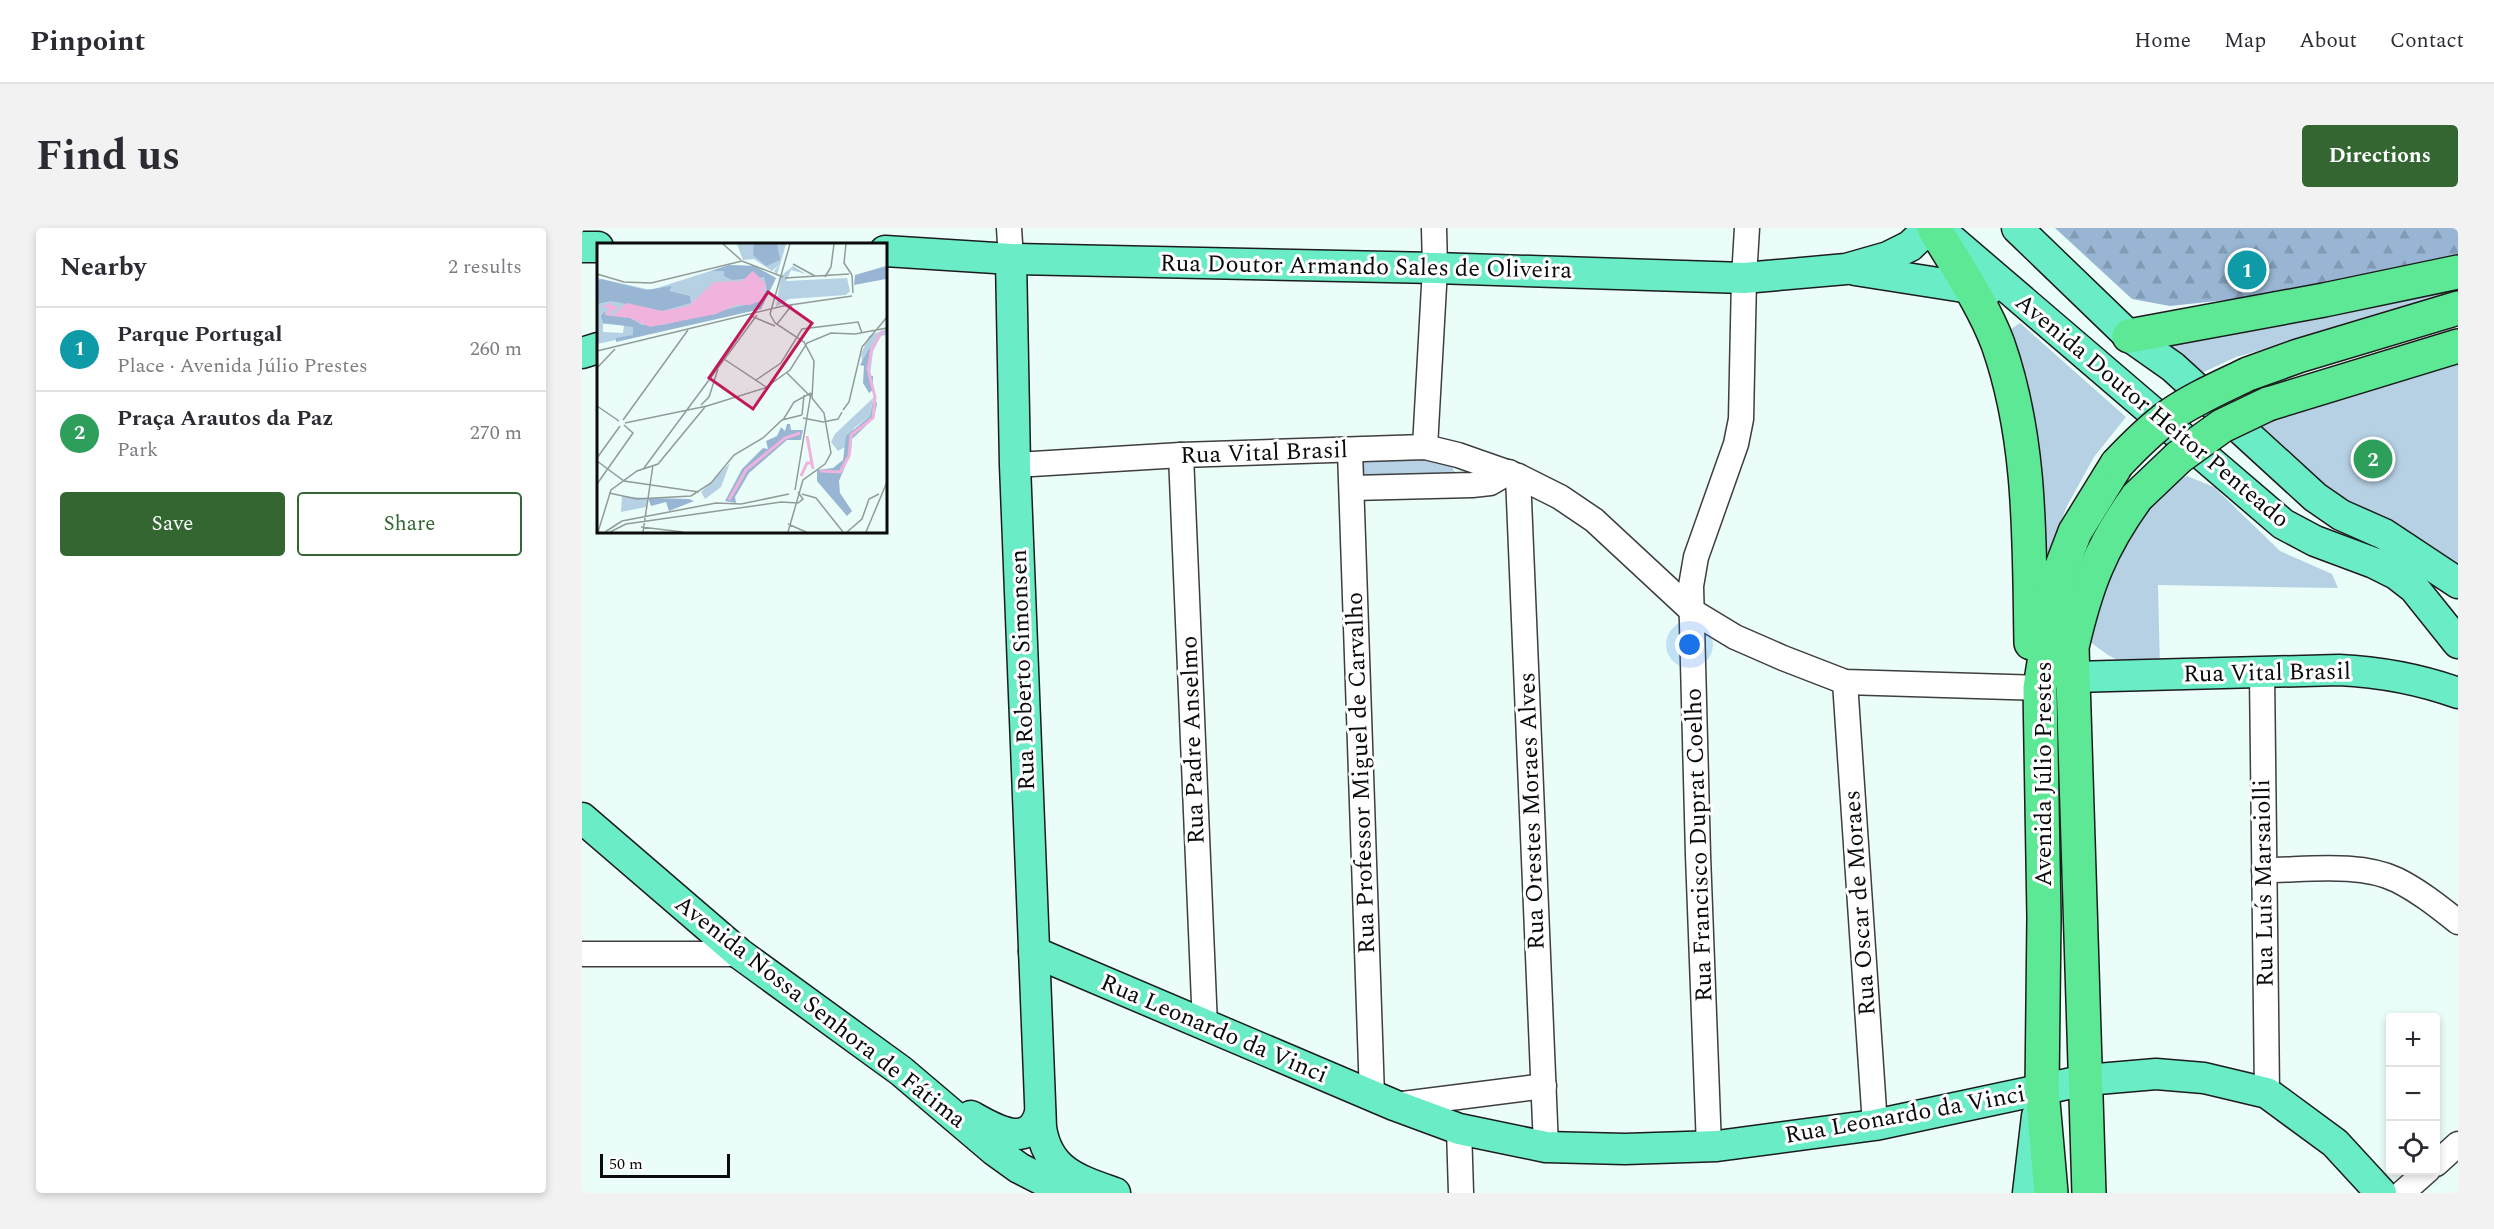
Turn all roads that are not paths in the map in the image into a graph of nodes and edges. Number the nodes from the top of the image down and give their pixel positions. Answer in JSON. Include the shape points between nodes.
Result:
{"nodes":[{"id":1,"x":1009,"y":228,"type":"edge"},
{"id":2,"x":1434,"y":228,"type":"edge"},
{"id":3,"x":1747,"y":228,"type":"edge"},
{"id":4,"x":1929,"y":228,"type":"edge"},
{"id":5,"x":1936,"y":228,"type":"edge"},
{"id":6,"x":2018,"y":232,"type":"edge"},
{"id":7,"x":886,"y":251,"type":"edge"},
{"id":8,"x":918,"y":252,"type":"junction"},
{"id":9,"x":1011,"y":259,"type":"junction"},
{"id":10,"x":886,"y":262,"type":"edge"},
{"id":11,"x":1435,"y":268,"type":"junction"},
{"id":12,"x":1846,"y":269,"type":"junction"},
{"id":13,"x":2458,"y":272,"type":"edge"},
{"id":14,"x":1744,"y":278,"type":"junction"},
{"id":15,"x":1970,"y":288,"type":"junction"},
{"id":16,"x":2022,"y":303,"type":"junction"},
{"id":17,"x":2458,"y":308,"type":"edge"},
{"id":18,"x":2129,"y":336,"type":"junction"},
{"id":19,"x":2458,"y":346,"type":"edge"},
{"id":20,"x":597,"y":348,"type":"edge"},
{"id":21,"x":582,"y":353,"type":"edge"},
{"id":22,"x":1425,"y":447,"type":"junction"},
{"id":23,"x":1350,"y":451,"type":"junction"},
{"id":24,"x":1181,"y":455,"type":"junction"},
{"id":25,"x":1015,"y":465,"type":"junction"},
{"id":26,"x":1513,"y":474,"type":"junction"},
{"id":27,"x":1352,"y":488,"type":"junction"},
{"id":28,"x":2458,"y":583,"type":"edge"},
{"id":29,"x":1692,"y":611,"type":"junction"},
{"id":30,"x":2458,"y":643,"type":"edge"},
{"id":31,"x":2262,"y":673,"type":"junction"},
{"id":32,"x":2073,"y":677,"type":"junction"},
{"id":33,"x":1845,"y":682,"type":"junction"},
{"id":34,"x":2040,"y":688,"type":"junction"},
{"id":35,"x":2458,"y":693,"type":"edge"},
{"id":36,"x":582,"y":818,"type":"edge"},
{"id":37,"x":2264,"y":870,"type":"junction"},
{"id":38,"x":2458,"y":922,"type":"edge"},
{"id":39,"x":1034,"y":952,"type":"junction"},
{"id":40,"x":582,"y":954,"type":"edge"},
{"id":41,"x":740,"y":954,"type":"junction"},
{"id":42,"x":1205,"y":1026,"type":"junction"},
{"id":43,"x":2086,"y":1080,"type":"junction"},
{"id":44,"x":1544,"y":1086,"type":"junction"},
{"id":45,"x":925,"y":1090,"type":"junction"},
{"id":46,"x":2042,"y":1090,"type":"junction"},
{"id":47,"x":2267,"y":1093,"type":"junction"},
{"id":48,"x":1383,"y":1100,"type":"junction"},
{"id":49,"x":1040,"y":1113,"type":"junction"},
{"id":50,"x":1875,"y":1125,"type":"junction"},
{"id":51,"x":1459,"y":1129,"type":"junction"},
{"id":52,"x":2458,"y":1144,"type":"edge"},
{"id":53,"x":1546,"y":1147,"type":"junction"},
{"id":54,"x":1709,"y":1147,"type":"junction"},
{"id":55,"x":2440,"y":1160,"type":"edge"},
{"id":56,"x":2422,"y":1175,"type":"edge"},
{"id":57,"x":1037,"y":1185,"type":"edge"},
{"id":58,"x":1068,"y":1193,"type":"edge"},
{"id":59,"x":1115,"y":1193,"type":"edge"},
{"id":60,"x":1461,"y":1193,"type":"edge"},
{"id":61,"x":2028,"y":1193,"type":"edge"},
{"id":62,"x":2051,"y":1193,"type":"edge"},
{"id":63,"x":2089,"y":1193,"type":"edge"},
{"id":64,"x":2381,"y":1193,"type":"edge"},
{"id":65,"x":2402,"y":1193,"type":"edge"}],
"edges":[{"from":1,"to":9,"type":"street","name":"Rua Roberto Simonsen"},
{"from":2,"to":11,"type":"street"},
{"from":3,"to":14,"type":"street","name":"Rua Francisco Duprat Coelho"},
{"from":4,"to":12,"type":"main road","via":[[1888,257]]},
{"from":5,"to":15,"type":"highway"},
{"from":5,"to":16,"type":"main road","name":"Avenida Doutor Heitor Penteado"},
{"from":6,"to":18,"type":"main road","name":"Avenida Doutor Heitor Penteado"},
{"from":7,"to":8,"type":"main road","name":"Rua Doutor Armando Sales de Oliveira"},
{"from":8,"to":9,"type":"main road","name":"Rua Doutor Armando Sales de Oliveira"},
{"from":8,"to":10,"type":"main road"},
{"from":9,"to":11,"type":"main road","name":"Rua Doutor Armando Sales de Oliveira"},
{"from":9,"to":25,"type":"main road","name":"Rua Roberto Simonsen"},
{"from":11,"to":14,"type":"main road","name":"Rua Doutor Armando Sales de Oliveira"},
{"from":11,"to":22,"type":"street"},
{"from":12,"to":14,"type":"main road","name":"Rua Doutor Armando Sales de Oliveira"},
{"from":12,"to":15,"type":"main road"},
{"from":13,"to":18,"type":"highway"},
{"from":14,"to":29,"type":"street","name":"Rua Francisco Duprat Coelho","via":[[1741,419],[1696,557]]},
{"from":15,"to":16,"type":"main road","via":[[1989,289]]},
{"from":15,"to":34,"type":"highway","via":[[1997,342],[2022,435],[2028,493],[2031,661]]},
{"from":16,"to":30,"type":"main road","name":"Avenida Doutor Heitor Penteado","via":[[2283,524],[2396,574],[2414,588]]},
{"from":17,"to":34,"type":"highway","name":"Avenida Júlio Prestes","bridge":true,"via":[[2248,374],[2198,398],[2142,438],[2117,464],[2075,532],[2057,579]]},
{"from":18,"to":28,"type":"main road","name":"Avenida Doutor Heitor Penteado","via":[[2173,367],[2315,497],[2341,515],[2384,534]]},
{"from":19,"to":32,"type":"highway","name":"Avenida Júlio Prestes","bridge":true,"via":[[2268,404],[2222,426],[2179,457],[2137,497],[2106,543],[2091,576],[2072,647]]},
{"from":20,"to":21,"type":"main road"},
{"from":22,"to":23,"type":"street","name":"Rua Vital Brasil"},
{"from":22,"to":26,"type":"street","name":"Rua Vital Brasil"},
{"from":23,"to":24,"type":"street","name":"Rua Vital Brasil"},
{"from":23,"to":27,"type":"street","name":"Rua Professor Miguel de Carvalho"},
{"from":24,"to":25,"type":"street","name":"Rua Vital Brasil"},
{"from":24,"to":42,"type":"street","name":"Rua Padre Anselmo"},
{"from":25,"to":39,"type":"main road","name":"Rua Roberto Simonsen"},
{"from":26,"to":27,"type":"street","name":"Rua Vital Brasil","via":[[1490,483]]},
{"from":26,"to":29,"type":"street","name":"Rua Vital Brasil","via":[[1560,497],[1594,520]]},
{"from":26,"to":44,"type":"street","name":"Rua Orestes Moraes Alves"},
{"from":27,"to":48,"type":"street","name":"Rua Professor Miguel de Carvalho"},
{"from":29,"to":33,"type":"street","name":"Rua Vital Brasil","via":[[1735,637]]},
{"from":29,"to":54,"type":"street","name":"Rua Francisco Duprat Coelho"},
{"from":31,"to":32,"type":"main road","name":"Rua Vital Brasil"},
{"from":31,"to":35,"type":"main road","name":"Rua Vital Brasil","via":[[2375,671]]},
{"from":31,"to":37,"type":"street","name":"Rua Luís Marsaiolli"},
{"from":32,"to":43,"type":"highway","name":"Avenida Júlio Prestes"},
{"from":33,"to":34,"type":"street","name":"Rua Vital Brasil"},
{"from":33,"to":50,"type":"street","name":"Rua Oscar de Moraes"},
{"from":34,"to":46,"type":"highway","name":"Avenida Júlio Prestes"},
{"from":36,"to":41,"type":"main road","name":"Avenida Nossa Senhora de Fátima"},
{"from":37,"to":38,"type":"street","via":[[2360,870],[2396,880]]},
{"from":37,"to":47,"type":"street","name":"Rua Luís Marsaiolli"},
{"from":39,"to":42,"type":"main road","name":"Rua Leonardo da Vinci"},
{"from":39,"to":49,"type":"main road","name":"Rua Roberto Simonsen"},
{"from":40,"to":41,"type":"street"},
{"from":41,"to":45,"type":"main road","name":"Avenida Nossa Senhora de Fátima"},
{"from":42,"to":48,"type":"main road","name":"Rua Leonardo da Vinci"},
{"from":43,"to":46,"type":"main road","name":"Rua Leonardo da Vinci"},
{"from":43,"to":47,"type":"main road","name":"Rua Leonardo da Vinci","via":[[2156,1074],[2204,1078]]},
{"from":43,"to":63,"type":"highway","name":"Avenida Júlio Prestes"},
{"from":44,"to":48,"type":"street","name":"Rua Leonardo da Vinci"},
{"from":44,"to":53,"type":"street","name":"Rua Orestes Moraes Alves"},
{"from":45,"to":49,"type":"main road","via":[[1008,1134],[1026,1131]]},
{"from":45,"to":57,"type":"main road","name":"Avenida Nossa Senhora de Fátima"},
{"from":46,"to":50,"type":"main road","name":"Rua Leonardo da Vinci"},
{"from":46,"to":61,"type":"main road"},
{"from":46,"to":62,"type":"highway","name":"Avenida Júlio Prestes"},
{"from":47,"to":64,"type":"main road","name":"Rua Leonardo da Vinci","via":[[2335,1143]]},
{"from":48,"to":51,"type":"main road","name":"Rua Leonardo da Vinci"},
{"from":49,"to":57,"type":"main road","via":[[1035,1153]]},
{"from":49,"to":59,"type":"main road","via":[[1048,1154],[1058,1166]]},
{"from":50,"to":54,"type":"main road","name":"Rua Leonardo da Vinci"},
{"from":51,"to":53,"type":"main road","name":"Rua Leonardo da Vinci"},
{"from":51,"to":60,"type":"street"},
{"from":52,"to":55,"type":"street"},
{"from":53,"to":54,"type":"main road","name":"Rua Leonardo da Vinci"},
{"from":56,"to":65,"type":"street"},
{"from":57,"to":58,"type":"main road","name":"Avenida Nossa Senhora de Fátima"}]}
